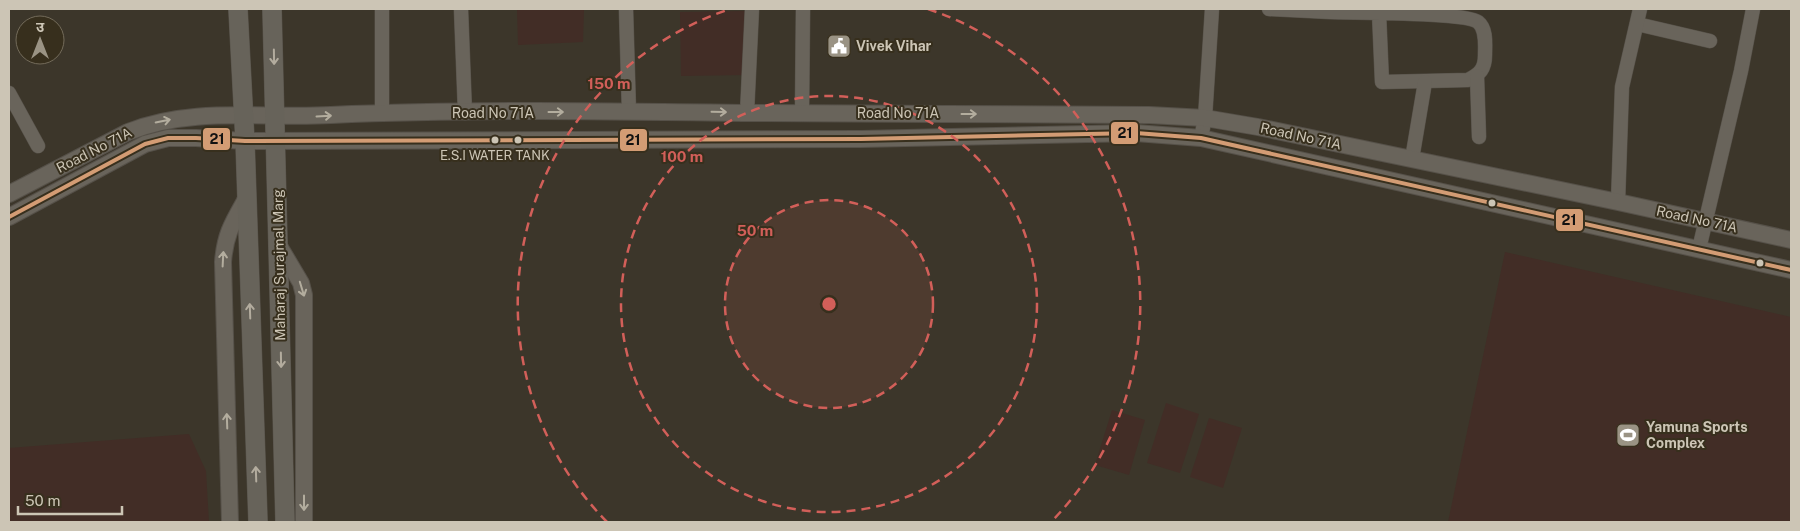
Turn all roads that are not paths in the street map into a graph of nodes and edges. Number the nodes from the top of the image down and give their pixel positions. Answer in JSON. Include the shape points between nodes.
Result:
{"nodes":[{"id":1,"x":238,"y":9,"type":"edge"},
{"id":2,"x":272,"y":9,"type":"edge"},
{"id":3,"x":382,"y":9,"type":"edge"},
{"id":4,"x":462,"y":9,"type":"edge"},
{"id":5,"x":626,"y":9,"type":"edge"},
{"id":6,"x":752,"y":9,"type":"edge"},
{"id":7,"x":803,"y":9,"type":"edge"},
{"id":8,"x":1212,"y":9,"type":"edge"},
{"id":9,"x":1269,"y":9,"type":"edge"},
{"id":10,"x":1482,"y":9,"type":"edge"},
{"id":11,"x":1640,"y":9,"type":"edge"},
{"id":12,"x":1753,"y":9,"type":"edge"},
{"id":13,"x":1379,"y":11,"type":"edge"},
{"id":14,"x":1637,"y":24,"type":"junction"},
{"id":15,"x":1482,"y":26,"type":"junction"},
{"id":16,"x":1710,"y":41,"type":"dead end"},
{"id":17,"x":1477,"y":76,"type":"junction"},
{"id":18,"x":1425,"y":82,"type":"junction"},
{"id":19,"x":9,"y":93,"type":"edge"},
{"id":20,"x":629,"y":112,"type":"junction"},
{"id":21,"x":382,"y":113,"type":"junction"},
{"id":22,"x":465,"y":113,"type":"junction"},
{"id":23,"x":747,"y":113,"type":"junction"},
{"id":24,"x":802,"y":113,"type":"junction"},
{"id":25,"x":243,"y":114,"type":"junction"},
{"id":26,"x":275,"y":116,"type":"junction"},
{"id":27,"x":1205,"y":118,"type":"junction"},
{"id":28,"x":1478,"y":137,"type":"dead end"},
{"id":29,"x":1201,"y":138,"type":"junction"},
{"id":30,"x":276,"y":140,"type":"junction"},
{"id":31,"x":245,"y":141,"type":"junction"},
{"id":32,"x":38,"y":146,"type":"dead end"},
{"id":33,"x":1412,"y":159,"type":"junction"},
{"id":34,"x":9,"y":194,"type":"edge"},
{"id":35,"x":246,"y":199,"type":"junction"},
{"id":36,"x":1618,"y":202,"type":"junction"},
{"id":37,"x":9,"y":217,"type":"edge"},
{"id":38,"x":1705,"y":221,"type":"junction"},
{"id":39,"x":1791,"y":240,"type":"edge"},
{"id":40,"x":278,"y":246,"type":"junction"},
{"id":41,"x":1699,"y":249,"type":"junction"},
{"id":42,"x":1791,"y":270,"type":"edge"},
{"id":43,"x":230,"y":522,"type":"edge"},
{"id":44,"x":258,"y":522,"type":"edge"},
{"id":45,"x":285,"y":522,"type":"edge"},
{"id":46,"x":304,"y":522,"type":"edge"}],
"edges":[{"from":1,"to":25,"type":"main road","name":"Maharaj Surajmal Marg"},
{"from":2,"to":26,"type":"main road","name":"Maharaj Surajmal Marg","one_way":true},
{"from":3,"to":21,"type":"street"},
{"from":4,"to":22,"type":"street"},
{"from":5,"to":20,"type":"street"},
{"from":6,"to":23,"type":"street"},
{"from":7,"to":24,"type":"street"},
{"from":8,"to":27,"type":"street"},
{"from":9,"to":13,"type":"street"},
{"from":10,"to":15,"type":"street"},
{"from":11,"to":14,"type":"street"},
{"from":12,"to":38,"type":"street"},
{"from":13,"to":15,"type":"street","via":[[1447,15],[1476,21]]},
{"from":13,"to":18,"type":"street","via":[[1382,82]]},
{"from":14,"to":16,"type":"street"},
{"from":14,"to":36,"type":"street","via":[[1622,87]]},
{"from":15,"to":17,"type":"street","via":[[1485,58],[1483,70]]},
{"from":17,"to":18,"type":"street","via":[[1468,80]]},
{"from":17,"to":28,"type":"street"},
{"from":18,"to":33,"type":"street"},
{"from":19,"to":32,"type":"street"},
{"from":22,"to":20,"type":"street","name":"Road No 71A","one_way":true},
{"from":20,"to":23,"type":"street","name":"Road No 71A","one_way":true},
{"from":21,"to":22,"type":"street","name":"Road No 71A"},
{"from":26,"to":21,"type":"street","name":"Road No 71A","one_way":true},
{"from":23,"to":24,"type":"street","name":"Road No 71A"},
{"from":24,"to":27,"type":"street","name":"Road No 71A","one_way":true},
{"from":25,"to":26,"type":"street","name":"Road No 71A"},
{"from":25,"to":31,"type":"main road","name":"Maharaj Surajmal Marg"},
{"from":34,"to":25,"type":"street","name":"Road No 71A","one_way":true,"via":[[147,124]]},
{"from":26,"to":30,"type":"main road","name":"Maharaj Surajmal Marg"},
{"from":27,"to":29,"type":"street"},
{"from":27,"to":33,"type":"street","name":"Road No 71A"},
{"from":29,"to":30,"type":"street","name":"Road No 71A","via":[[1136,133],[862,139]]},
{"from":29,"to":41,"type":"street","name":"Road No 71A"},
{"from":30,"to":31,"type":"street","name":"Road No 71A"},
{"from":30,"to":40,"type":"main road","name":"Maharaj Surajmal Marg"},
{"from":31,"to":35,"type":"main road","name":"Maharaj Surajmal Marg"},
{"from":31,"to":37,"type":"street","name":"Road No 71A","via":[[168,138],[144,144]]},
{"from":33,"to":36,"type":"street","name":"Road No 71A"},
{"from":43,"to":35,"type":"street","name":"Maharaj Surajmal Marg","one_way":true,"via":[[222,262],[229,230]]},
{"from":44,"to":35,"type":"main road","name":"Maharaj Surajmal Marg","one_way":true},
{"from":36,"to":38,"type":"street","name":"Road No 71A"},
{"from":38,"to":39,"type":"street","name":"Road No 71A"},
{"from":38,"to":41,"type":"street"},
{"from":40,"to":45,"type":"main road","name":"Maharaj Surajmal Marg","one_way":true},
{"from":40,"to":46,"type":"street","one_way":true,"via":[[301,283],[304,295]]},
{"from":41,"to":42,"type":"street","name":"Road No 71A"}]}
